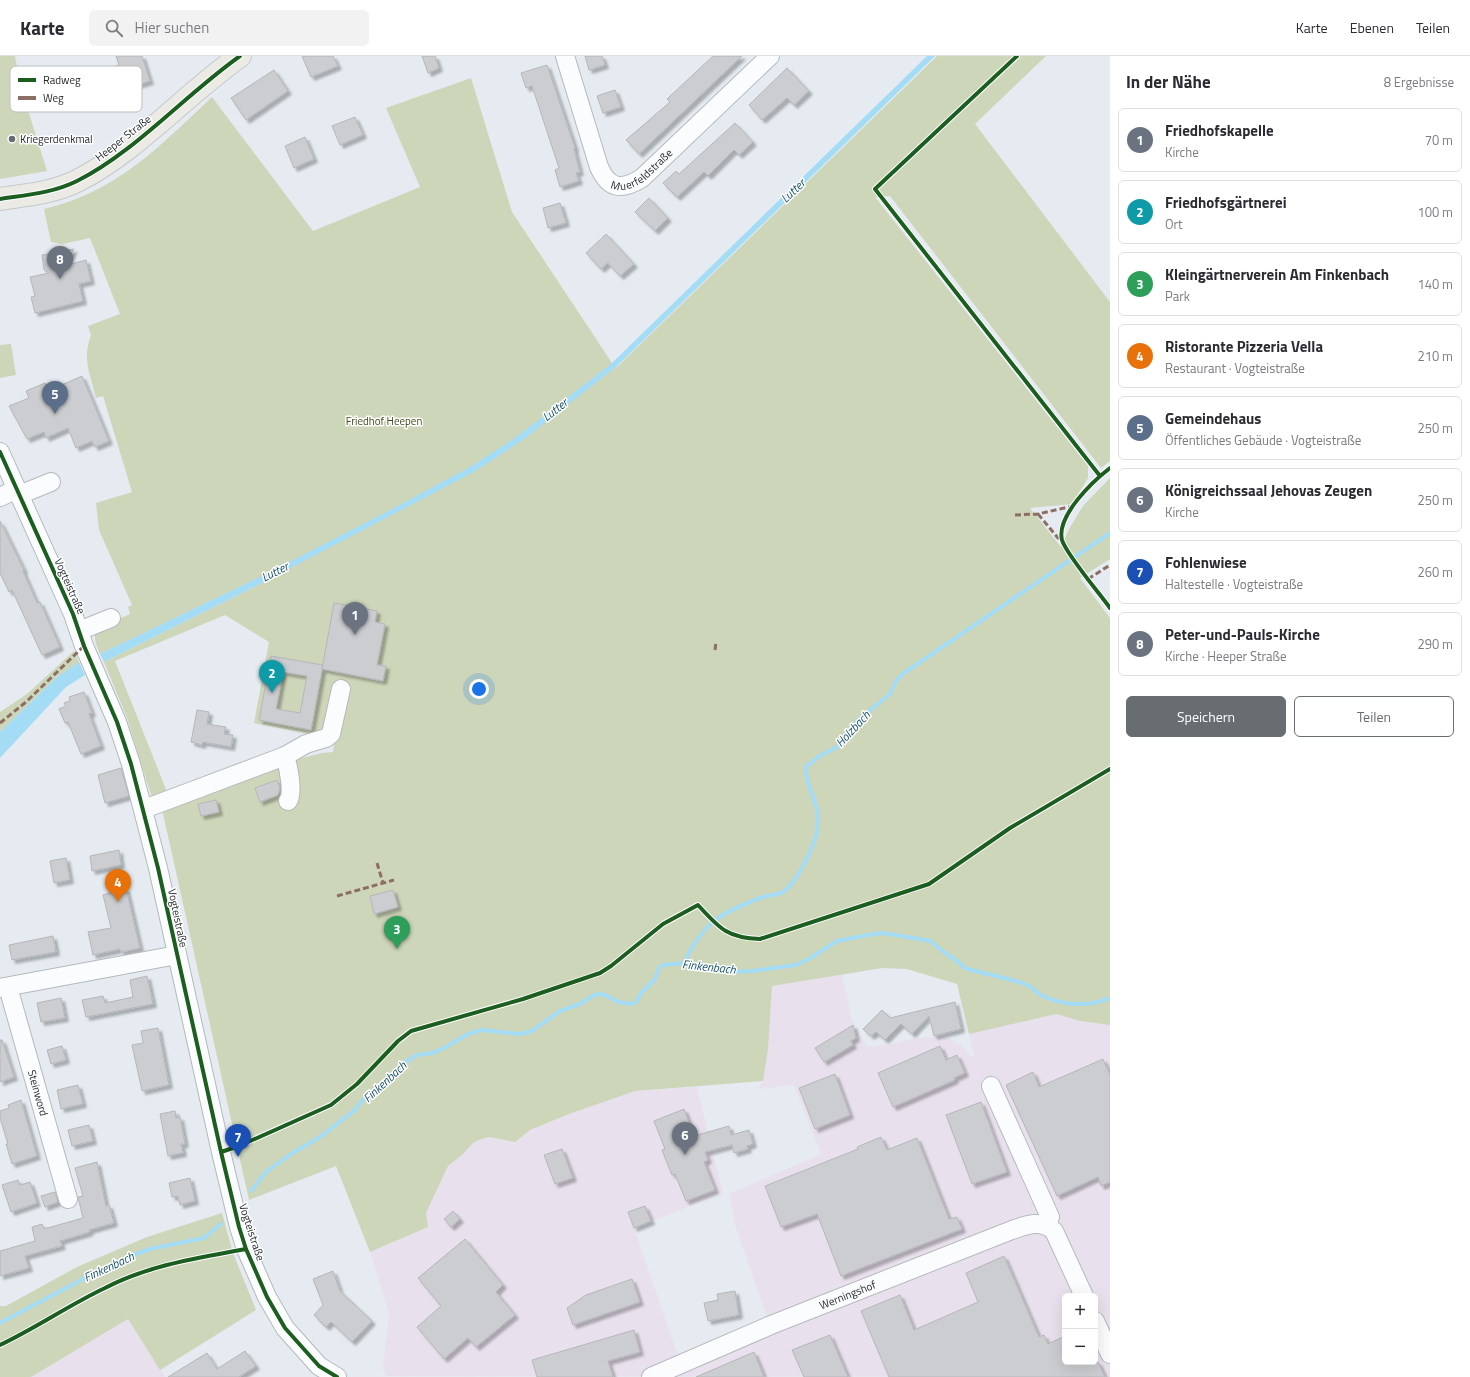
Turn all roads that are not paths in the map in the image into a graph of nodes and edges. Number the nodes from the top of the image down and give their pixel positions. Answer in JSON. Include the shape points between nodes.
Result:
{"nodes":[{"id":1,"x":240,"y":56,"type":"edge"},
{"id":2,"x":565,"y":56,"type":"edge"},
{"id":3,"x":770,"y":56,"type":"edge"},
{"id":4,"x":0,"y":199,"type":"edge"},
{"id":5,"x":0,"y":452,"type":"edge"},
{"id":6,"x":51,"y":482,"type":"dead end"},
{"id":7,"x":18,"y":492,"type":"junction"},
{"id":8,"x":0,"y":497,"type":"edge"},
{"id":9,"x":111,"y":618,"type":"dead end"},
{"id":10,"x":79,"y":631,"type":"junction"},
{"id":11,"x":341,"y":689,"type":"dead end"},
{"id":12,"x":285,"y":756,"type":"junction"},
{"id":13,"x":288,"y":801,"type":"dead end"},
{"id":14,"x":144,"y":809,"type":"junction"},
{"id":15,"x":177,"y":955,"type":"junction"},
{"id":16,"x":4,"y":988,"type":"edge"},
{"id":17,"x":991,"y":1086,"type":"dead end"},
{"id":18,"x":68,"y":1199,"type":"dead end"},
{"id":19,"x":1047,"y":1225,"type":"junction"},
{"id":20,"x":1083,"y":1293,"type":"edge"},
{"id":21,"x":1098,"y":1327,"type":"edge"},
{"id":22,"x":1110,"y":1354,"type":"edge"},
{"id":23,"x":314,"y":1372,"type":"edge"},
{"id":24,"x":337,"y":1377,"type":"edge"},
{"id":25,"x":650,"y":1377,"type":"edge"}],
"edges":[{"from":1,"to":4,"type":"main road","name":"Heeper Straße","via":[[104,165],[61,187]]},
{"from":2,"to":3,"type":"street","name":"Muerfeldstraße","via":[[599,166],[608,182],[622,186],[642,178]]},
{"from":5,"to":7,"type":"street","name":"Vogteistraße"},
{"from":6,"to":7,"type":"street"},
{"from":7,"to":8,"type":"street"},
{"from":7,"to":10,"type":"street","name":"Vogteistraße"},
{"from":9,"to":10,"type":"street"},
{"from":10,"to":14,"type":"street","name":"Vogteistraße","via":[[118,722]]},
{"from":11,"to":12,"type":"street","via":[[331,734]]},
{"from":12,"to":13,"type":"street","via":[[291,796]]},
{"from":12,"to":14,"type":"street"},
{"from":14,"to":15,"type":"street","name":"Vogteistraße"},
{"from":15,"to":16,"type":"street"},
{"from":15,"to":23,"type":"street","name":"Vogteistraße","via":[[246,1249],[264,1290],[285,1328]]},
{"from":16,"to":18,"type":"street","name":"Steinword"},
{"from":17,"to":19,"type":"street","via":[[1050,1217]]},
{"from":19,"to":20,"type":"street","via":[[1054,1230],[1060,1241]]},
{"from":19,"to":25,"type":"street","name":"Werningshof","via":[[1036,1224],[1012,1230],[772,1325]]},
{"from":21,"to":22,"type":"street"},
{"from":23,"to":24,"type":"street","name":"Vogteistraße"}]}
